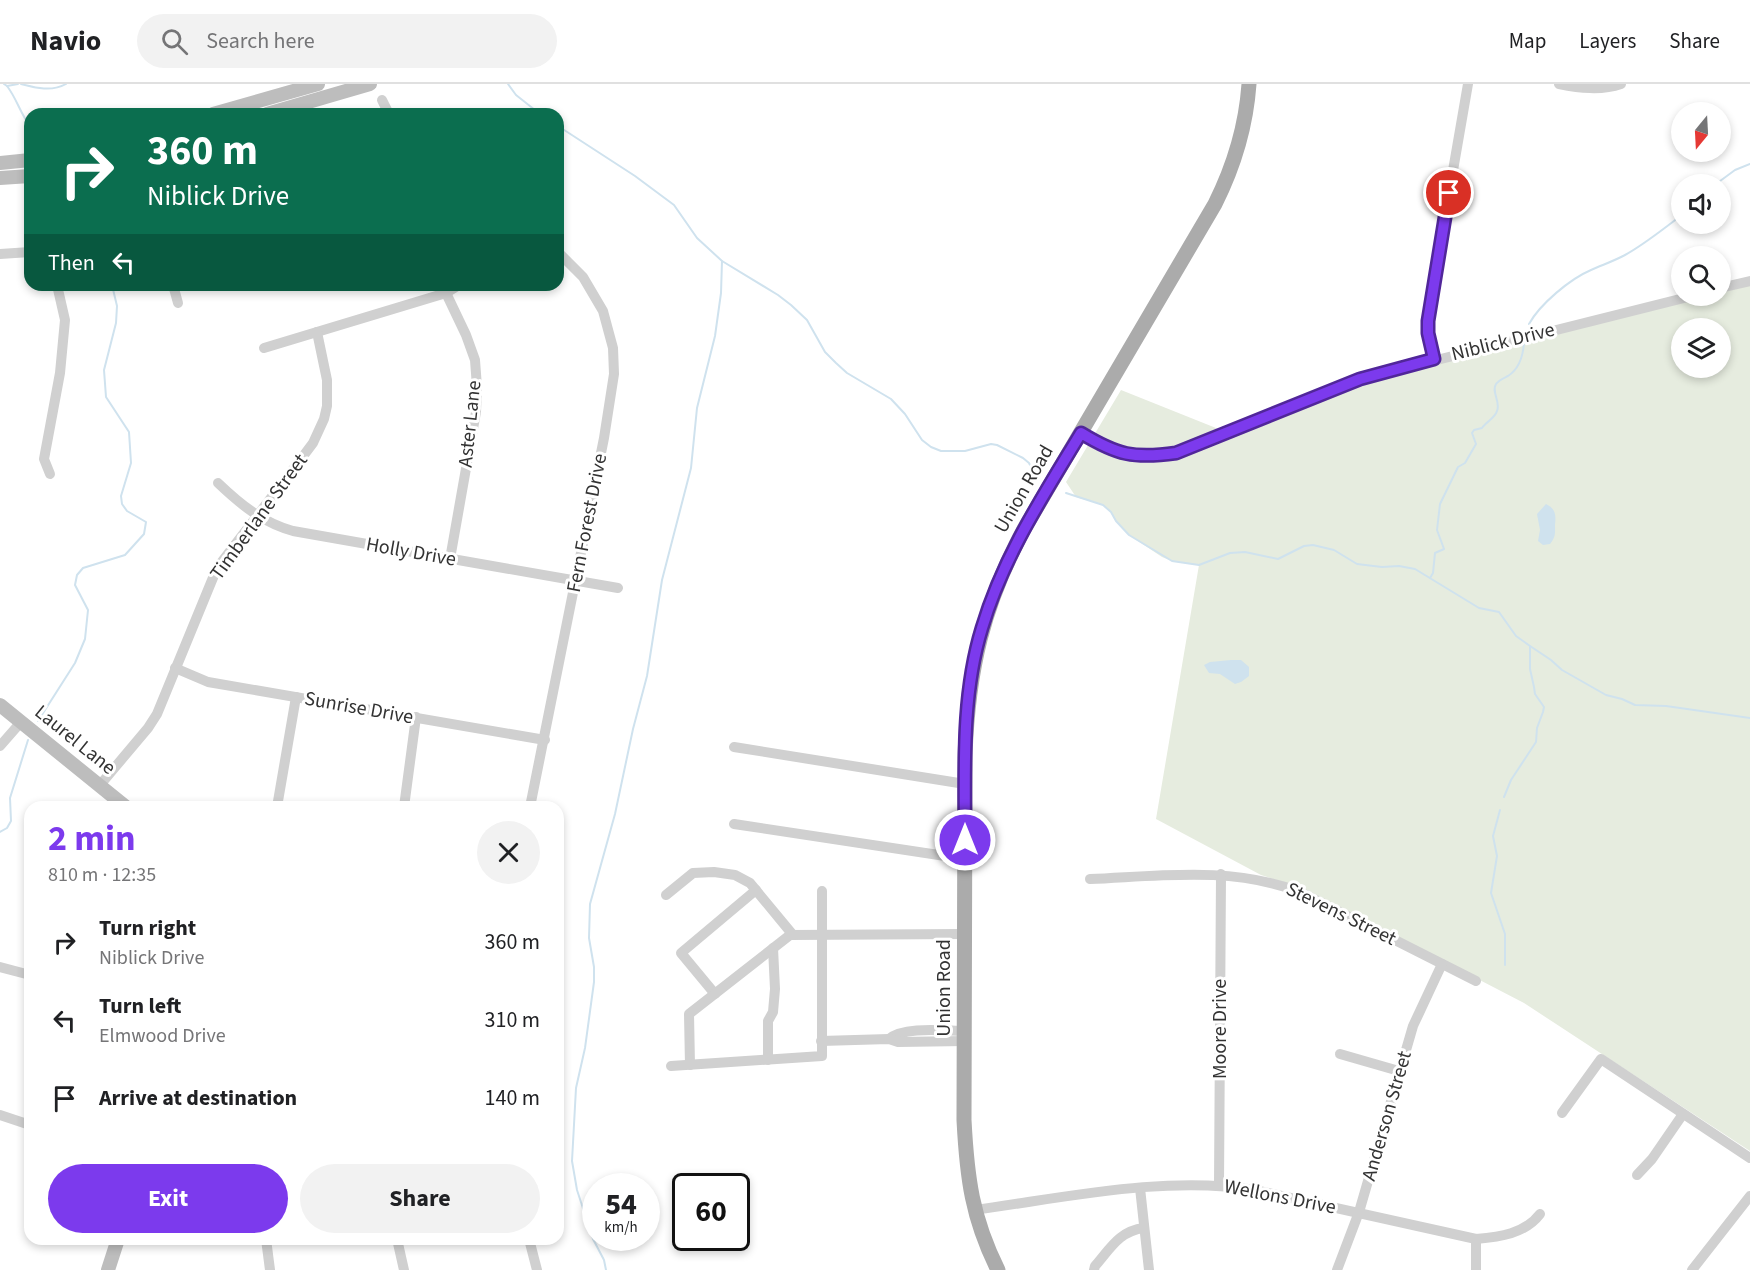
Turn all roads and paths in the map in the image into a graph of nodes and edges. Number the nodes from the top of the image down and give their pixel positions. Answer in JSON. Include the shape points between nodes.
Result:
{"nodes":[{"id":1,"x":318,"y":84,"type":"edge"},
{"id":2,"x":370,"y":84,"type":"edge"},
{"id":3,"x":1249,"y":84,"type":"edge"},
{"id":4,"x":1468,"y":84,"type":"edge"},
{"id":5,"x":1558,"y":84,"type":"edge"},
{"id":6,"x":1621,"y":84,"type":"edge"},
{"id":7,"x":382,"y":100,"type":"dead end"},
{"id":8,"x":234,"y":108,"type":"edge"},
{"id":9,"x":288,"y":108,"type":"edge"},
{"id":10,"x":386,"y":108,"type":"edge"},
{"id":11,"x":24,"y":161,"type":"edge"},
{"id":12,"x":0,"y":163,"type":"edge"},
{"id":13,"x":24,"y":176,"type":"edge"},
{"id":14,"x":0,"y":178,"type":"edge"},
{"id":15,"x":24,"y":252,"type":"edge"},
{"id":16,"x":0,"y":254,"type":"edge"},
{"id":17,"x":564,"y":258,"type":"edge"},
{"id":18,"x":1750,"y":281,"type":"edge"},
{"id":19,"x":1731,"y":285,"type":"edge"},
{"id":20,"x":58,"y":291,"type":"edge"},
{"id":21,"x":175,"y":291,"type":"edge"},
{"id":22,"x":449,"y":291,"type":"edge"},
{"id":23,"x":446,"y":293,"type":"junction"},
{"id":24,"x":1671,"y":301,"type":"edge"},
{"id":25,"x":178,"y":303,"type":"dead end"},
{"id":26,"x":317,"y":332,"type":"junction"},
{"id":27,"x":264,"y":348,"type":"dead end"},
{"id":28,"x":1434,"y":359,"type":"junction"},
{"id":29,"x":1081,"y":433,"type":"junction"},
{"id":30,"x":50,"y":474,"type":"dead end"},
{"id":31,"x":218,"y":483,"type":"dead end"},
{"id":32,"x":259,"y":516,"type":"junction"},
{"id":33,"x":450,"y":559,"type":"junction"},
{"id":34,"x":576,"y":581,"type":"junction"},
{"id":35,"x":618,"y":588,"type":"dead end"},
{"id":36,"x":175,"y":668,"type":"junction"},
{"id":37,"x":296,"y":697,"type":"junction"},
{"id":38,"x":0,"y":705,"type":"edge"},
{"id":39,"x":416,"y":717,"type":"junction"},
{"id":40,"x":21,"y":722,"type":"junction"},
{"id":41,"x":545,"y":740,"type":"junction"},
{"id":42,"x":0,"y":746,"type":"edge"},
{"id":43,"x":734,"y":747,"type":"dead end"},
{"id":44,"x":965,"y":784,"type":"junction"},
{"id":45,"x":100,"y":785,"type":"junction"},
{"id":46,"x":119,"y":801,"type":"edge"},
{"id":47,"x":278,"y":801,"type":"edge"},
{"id":48,"x":405,"y":801,"type":"edge"},
{"id":49,"x":531,"y":801,"type":"edge"},
{"id":50,"x":734,"y":824,"type":"dead end"},
{"id":51,"x":965,"y":859,"type":"junction"},
{"id":52,"x":1221,"y":874,"type":"junction"},
{"id":53,"x":1090,"y":879,"type":"dead end"},
{"id":54,"x":756,"y":890,"type":"junction"},
{"id":55,"x":822,"y":891,"type":"dead end"},
{"id":56,"x":666,"y":895,"type":"dead end"},
{"id":57,"x":821,"y":934,"type":"junction"},
{"id":58,"x":965,"y":934,"type":"junction"},
{"id":59,"x":793,"y":935,"type":"junction"},
{"id":60,"x":773,"y":948,"type":"junction"},
{"id":61,"x":1442,"y":964,"type":"junction"},
{"id":62,"x":0,"y":967,"type":"edge"},
{"id":63,"x":24,"y":973,"type":"edge"},
{"id":64,"x":1476,"y":981,"type":"dead end"},
{"id":65,"x":715,"y":994,"type":"junction"},
{"id":66,"x":965,"y":1036,"type":"junction"},
{"id":67,"x":821,"y":1041,"type":"junction"},
{"id":68,"x":1340,"y":1054,"type":"dead end"},
{"id":69,"x":768,"y":1060,"type":"junction"},
{"id":70,"x":690,"y":1065,"type":"junction"},
{"id":71,"x":671,"y":1066,"type":"dead end"},
{"id":72,"x":1399,"y":1071,"type":"junction"},
{"id":73,"x":1562,"y":1113,"type":"dead end"},
{"id":74,"x":1683,"y":1114,"type":"junction"},
{"id":75,"x":0,"y":1115,"type":"edge"},
{"id":76,"x":24,"y":1123,"type":"edge"},
{"id":77,"x":1750,"y":1158,"type":"edge"},
{"id":78,"x":1637,"y":1176,"type":"dead end"},
{"id":79,"x":1219,"y":1185,"type":"junction"},
{"id":80,"x":1140,"y":1188,"type":"junction"},
{"id":81,"x":1750,"y":1196,"type":"edge"},
{"id":82,"x":974,"y":1210,"type":"junction"},
{"id":83,"x":1359,"y":1212,"type":"junction"},
{"id":84,"x":1540,"y":1214,"type":"dead end"},
{"id":85,"x":1144,"y":1228,"type":"junction"},
{"id":86,"x":1476,"y":1239,"type":"junction"},
{"id":87,"x":116,"y":1245,"type":"edge"},
{"id":88,"x":267,"y":1245,"type":"edge"},
{"id":89,"x":398,"y":1245,"type":"edge"},
{"id":90,"x":531,"y":1245,"type":"edge"},
{"id":91,"x":108,"y":1270,"type":"edge"},
{"id":92,"x":270,"y":1270,"type":"edge"},
{"id":93,"x":404,"y":1270,"type":"edge"},
{"id":94,"x":537,"y":1270,"type":"edge"},
{"id":95,"x":998,"y":1270,"type":"edge"},
{"id":96,"x":1094,"y":1270,"type":"edge"},
{"id":97,"x":1149,"y":1270,"type":"edge"},
{"id":98,"x":1337,"y":1270,"type":"edge"},
{"id":99,"x":1476,"y":1270,"type":"edge"},
{"id":100,"x":1692,"y":1270,"type":"edge"}],
"edges":[{"from":1,"to":8,"type":"main road"},
{"from":2,"to":9,"type":"main road"},
{"from":3,"to":29,"type":"main road","name":"Union Road","via":[[1238,151],[1226,183]]},
{"from":4,"to":28,"type":"street","via":[[1430,303],[1428,333]]},
{"from":5,"to":6,"type":"street","via":[[1592,88]]},
{"from":7,"to":10,"type":"street"},
{"from":11,"to":12,"type":"main road"},
{"from":13,"to":14,"type":"main road"},
{"from":15,"to":16,"type":"street"},
{"from":17,"to":34,"type":"street","name":"Fern Forest Drive","via":[[597,299],[607,323],[614,361],[613,387]]},
{"from":18,"to":19,"type":"street"},
{"from":20,"to":30,"type":"street","via":[[64,320],[60,373],[44,459]]},
{"from":21,"to":25,"type":"street"},
{"from":22,"to":23,"type":"street"},
{"from":23,"to":26,"type":"street"},
{"from":23,"to":33,"type":"street","name":"Aster Lane","via":[[475,360],[477,387]]},
{"from":24,"to":28,"type":"street","name":"Niblick Drive"},
{"from":26,"to":27,"type":"street"},
{"from":26,"to":32,"type":"street","name":"Timberlane Street","via":[[327,380],[324,418],[313,442]]},
{"from":28,"to":29,"type":"street","name":"Niblick Drive","via":[[1360,379],[1176,453],[1125,454]]},
{"from":29,"to":44,"type":"main road","name":"Union Road","via":[[1013,549],[989,604],[971,677]]},
{"from":31,"to":32,"type":"street","name":"Holly Drive"},
{"from":32,"to":33,"type":"street","name":"Holly Drive","via":[[293,531]]},
{"from":32,"to":36,"type":"street","name":"Timberlane Street","via":[[218,568]]},
{"from":33,"to":34,"type":"street","name":"Holly Drive"},
{"from":34,"to":35,"type":"street","name":"Holly Drive"},
{"from":34,"to":41,"type":"street","name":"Fern Forest Drive"},
{"from":36,"to":37,"type":"street","name":"Sunrise Drive","via":[[208,682]]},
{"from":36,"to":45,"type":"street","name":"Timberlane Street","via":[[153,720]]},
{"from":37,"to":39,"type":"street","name":"Sunrise Drive"},
{"from":37,"to":47,"type":"street"},
{"from":38,"to":40,"type":"main road","name":"Laurel Lane"},
{"from":39,"to":41,"type":"street","name":"Sunrise Drive"},
{"from":39,"to":48,"type":"street"},
{"from":40,"to":42,"type":"street"},
{"from":40,"to":45,"type":"main road","name":"Laurel Lane"},
{"from":41,"to":49,"type":"street","name":"Fern Forest Drive"},
{"from":43,"to":44,"type":"street"},
{"from":44,"to":51,"type":"main road","name":"Union Road"},
{"from":45,"to":46,"type":"main road","name":"Laurel Lane"},
{"from":50,"to":51,"type":"street"},
{"from":51,"to":58,"type":"main road","name":"Union Road"},
{"from":52,"to":53,"type":"street","name":"Stevens Street"},
{"from":52,"to":61,"type":"street","name":"Stevens Street","via":[[1300,892]]},
{"from":52,"to":79,"type":"street","name":"Moore Drive"},
{"from":54,"to":56,"type":"street","via":[[735,875],[693,873]]},
{"from":54,"to":59,"type":"street"},
{"from":54,"to":65,"type":"street","via":[[681,953]]},
{"from":55,"to":57,"type":"street"},
{"from":57,"to":58,"type":"street"},
{"from":57,"to":59,"type":"street"},
{"from":57,"to":67,"type":"street"},
{"from":58,"to":66,"type":"main road","name":"Union Road"},
{"from":59,"to":60,"type":"street"},
{"from":60,"to":65,"type":"street"},
{"from":60,"to":69,"type":"street","via":[[775,989],[768,1021]]},
{"from":61,"to":64,"type":"street","name":"Stevens Street"},
{"from":61,"to":72,"type":"street","name":"Anderson Street","via":[[1413,1026]]},
{"from":62,"to":63,"type":"street"},
{"from":65,"to":70,"type":"street","via":[[689,1014]]},
{"from":66,"to":67,"type":"street","via":[[907,1032],[889,1039]]},
{"from":66,"to":82,"type":"main road","name":"Union Road","via":[[966,1149]]},
{"from":67,"to":69,"type":"street","via":[[822,1056]]},
{"from":68,"to":72,"type":"street"},
{"from":69,"to":70,"type":"street"},
{"from":70,"to":71,"type":"street"},
{"from":72,"to":83,"type":"street","name":"Anderson Street"},
{"from":73,"to":74,"type":"street","via":[[1601,1059]]},
{"from":74,"to":77,"type":"street"},
{"from":74,"to":78,"type":"street"},
{"from":75,"to":76,"type":"street"},
{"from":79,"to":80,"type":"street","name":"Wellons Drive"},
{"from":79,"to":83,"type":"street","name":"Wellons Drive"},
{"from":80,"to":82,"type":"street","name":"Wellons Drive"},
{"from":80,"to":85,"type":"street"},
{"from":81,"to":100,"type":"street"},
{"from":82,"to":95,"type":"main road","name":"Union Road"},
{"from":83,"to":86,"type":"street","name":"Wellons Drive"},
{"from":83,"to":98,"type":"street","name":"Anderson Street"},
{"from":84,"to":86,"type":"street","name":"Wellons Drive","via":[[1514,1233]]},
{"from":85,"to":96,"type":"street","via":[[1123,1234]]},
{"from":85,"to":97,"type":"street"},
{"from":86,"to":99,"type":"street"},
{"from":87,"to":91,"type":"main road"},
{"from":88,"to":92,"type":"street"},
{"from":89,"to":93,"type":"street"},
{"from":90,"to":94,"type":"street"}]}
